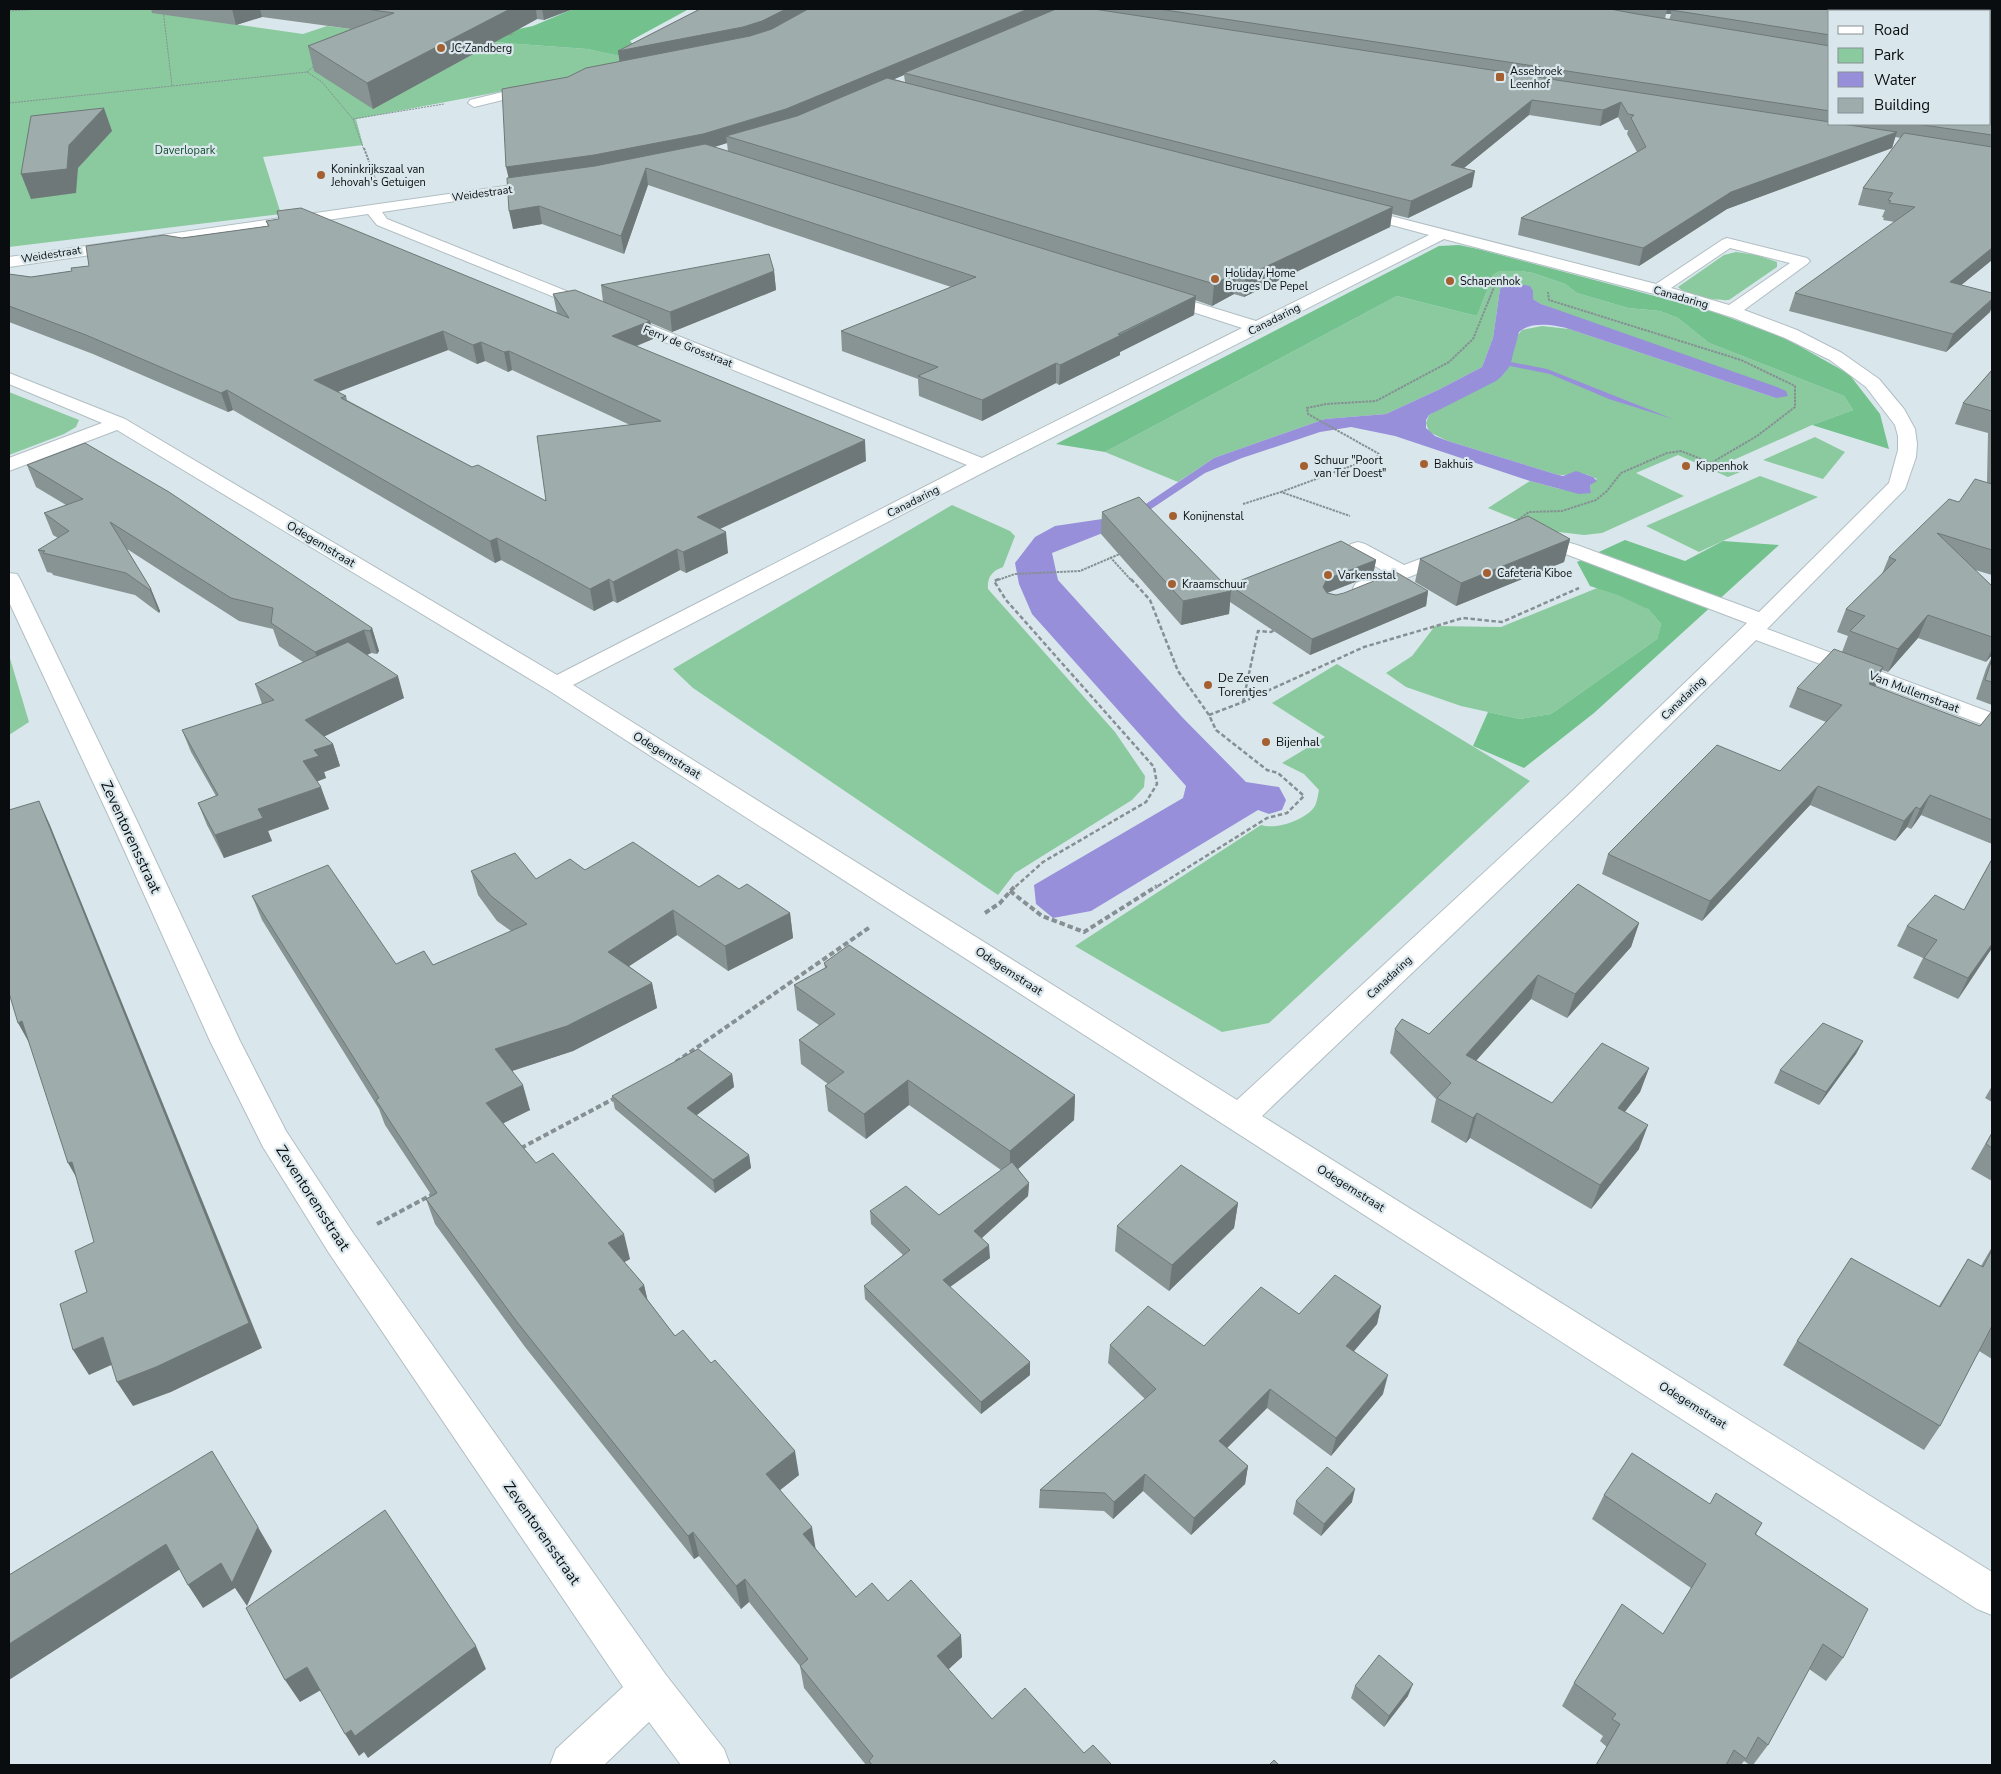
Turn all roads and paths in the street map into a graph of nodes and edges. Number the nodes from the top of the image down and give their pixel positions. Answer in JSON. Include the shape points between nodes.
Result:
{"nodes":[{"id":1,"x":24,"y":9,"type":"edge"},
{"id":2,"x":40,"y":9,"type":"edge"},
{"id":3,"x":163,"y":9,"type":"edge"},
{"id":4,"x":9,"y":12,"type":"edge"},
{"id":5,"x":514,"y":34,"type":"dead end"},
{"id":6,"x":502,"y":35,"type":"dead end"},
{"id":7,"x":315,"y":64,"type":"edge"},
{"id":8,"x":307,"y":72,"type":"junction"},
{"id":9,"x":555,"y":84,"type":"edge"},
{"id":10,"x":172,"y":86,"type":"junction"},
{"id":11,"x":9,"y":103,"type":"edge"},
{"id":12,"x":474,"y":103,"type":"joint"},
{"id":13,"x":353,"y":119,"type":"junction"},
{"id":14,"x":559,"y":182,"type":"edge"},
{"id":15,"x":379,"y":208,"type":"junction"},
{"id":16,"x":1346,"y":209,"type":"edge"},
{"id":17,"x":1442,"y":234,"type":"junction"},
{"id":18,"x":9,"y":262,"type":"edge"},
{"id":19,"x":1499,"y":277,"type":"dead end"},
{"id":20,"x":1546,"y":285,"type":"dead end"},
{"id":21,"x":1658,"y":290,"type":"junction"},
{"id":22,"x":1144,"y":292,"type":"edge"},
{"id":23,"x":1732,"y":311,"type":"junction"},
{"id":24,"x":1257,"y":328,"type":"junction"},
{"id":25,"x":9,"y":378,"type":"edge"},
{"id":26,"x":118,"y":423,"type":"junction"},
{"id":27,"x":9,"y":465,"type":"edge"},
{"id":28,"x":983,"y":465,"type":"junction"},
{"id":29,"x":1281,"y":492,"type":"junction"},
{"id":30,"x":1243,"y":504,"type":"dead end"},
{"id":31,"x":1356,"y":518,"type":"dead end"},
{"id":32,"x":1512,"y":524,"type":"edge"},
{"id":33,"x":1474,"y":545,"type":"edge"},
{"id":34,"x":1358,"y":548,"type":"edge"},
{"id":35,"x":1570,"y":549,"type":"joint"},
{"id":36,"x":1127,"y":550,"type":"edge"},
{"id":37,"x":1110,"y":557,"type":"junction"},
{"id":38,"x":1403,"y":573,"type":"junction"},
{"id":39,"x":9,"y":579,"type":"edge"},
{"id":40,"x":1341,"y":597,"type":"edge"},
{"id":41,"x":1758,"y":626,"type":"junction"},
{"id":42,"x":1280,"y":628,"type":"edge"},
{"id":43,"x":556,"y":685,"type":"junction"},
{"id":44,"x":1242,"y":702,"type":"junction"},
{"id":45,"x":1208,"y":716,"type":"junction"},
{"id":46,"x":1992,"y":721,"type":"edge"},
{"id":47,"x":1010,"y":891,"type":"junction"},
{"id":48,"x":903,"y":903,"type":"junction"},
{"id":49,"x":953,"y":935,"type":"junction"},
{"id":50,"x":673,"y":1064,"type":"edge"},
{"id":51,"x":622,"y":1094,"type":"edge"},
{"id":52,"x":1239,"y":1118,"type":"junction"},
{"id":53,"x":517,"y":1150,"type":"edge"},
{"id":54,"x":438,"y":1192,"type":"edge"},
{"id":55,"x":341,"y":1243,"type":"junction"},
{"id":56,"x":1992,"y":1595,"type":"edge"},
{"id":57,"x":651,"y":1690,"type":"junction"},
{"id":58,"x":572,"y":1765,"type":"edge"},
{"id":59,"x":708,"y":1765,"type":"edge"}],
"edges":[{"from":1,"to":2,"type":"path"},
{"from":1,"to":4,"type":"path"},
{"from":3,"to":10,"type":"path"},
{"from":5,"to":6,"type":"path"},
{"from":7,"to":8,"type":"path"},
{"from":8,"to":10,"type":"path"},
{"from":8,"to":13,"type":"path","via":[[322,82]]},
{"from":9,"to":12,"type":"street"},
{"from":10,"to":11,"type":"path"},
{"from":12,"to":13,"type":"path","via":[[434,104]]},
{"from":13,"to":15,"type":"path","via":[[383,200]]},
{"from":14,"to":15,"type":"street","name":"Weidestraat"},
{"from":15,"to":18,"type":"street","name":"Weidestraat"},
{"from":15,"to":28,"type":"street","name":"Ferry de Grosstraat","via":[[382,222]]},
{"from":16,"to":17,"type":"street"},
{"from":17,"to":21,"type":"street","name":"Canadaring"},
{"from":17,"to":24,"type":"street","name":"Canadaring"},
{"from":19,"to":29,"type":"path","via":[[1473,340],[1449,362],[1376,401],[1307,408],[1308,414],[1381,455]]},
{"from":20,"to":32,"type":"path","via":[[1549,300],[1741,360],[1796,386],[1795,407],[1757,436],[1711,464],[1680,451],[1667,453],[1621,473],[1596,500],[1562,511],[1529,512]]},
{"from":21,"to":23,"type":"street","name":"Canadaring"},
{"from":21,"to":23,"type":"street","via":[[1727,243],[1802,261]]},
{"from":22,"to":24,"type":"street"},
{"from":23,"to":41,"type":"street","name":"Canadaring","via":[[1821,348],[1853,367],[1892,402],[1906,428],[1908,455],[1898,485]]},
{"from":24,"to":28,"type":"street","name":"Canadaring"},
{"from":25,"to":26,"type":"street","name":"Odegemstraat"},
{"from":26,"to":27,"type":"street"},
{"from":26,"to":43,"type":"street","name":"Odegemstraat"},
{"from":28,"to":43,"type":"street","name":"Canadaring"},
{"from":29,"to":30,"type":"path"},
{"from":29,"to":31,"type":"path"},
{"from":33,"to":38,"type":"street"},
{"from":34,"to":38,"type":"street"},
{"from":35,"to":41,"type":"street","name":"Van Mullemstraat"},
{"from":35,"to":44,"type":"path","via":[[1581,587],[1502,622],[1463,618],[1364,647]]},
{"from":36,"to":37,"type":"path"},
{"from":37,"to":45,"type":"path","via":[[1150,600],[1178,671]]},
{"from":37,"to":47,"type":"path","via":[[1080,572],[1015,574],[994,581],[1006,600],[1154,767],[1157,784],[1146,802],[1044,862]]},
{"from":38,"to":40,"type":"street"},
{"from":39,"to":55,"type":"street","name":"Zeventorensstraat","via":[[234,1058],[274,1138]]},
{"from":41,"to":46,"type":"street","name":"Van Mullemstraat"},
{"from":41,"to":52,"type":"street","name":"Canadaring"},
{"from":42,"to":44,"type":"path","via":[[1270,632],[1258,631]]},
{"from":43,"to":48,"type":"street","name":"Odegemstraat"},
{"from":44,"to":45,"type":"path"},
{"from":45,"to":47,"type":"path","via":[[1216,730],[1267,770],[1278,773],[1304,796],[1287,813],[1267,818],[1084,932],[1042,916]]},
{"from":47,"to":49,"type":"path","via":[[1000,903]]},
{"from":48,"to":49,"type":"street","name":"Odegemstraat"},
{"from":48,"to":50,"type":"path"},
{"from":49,"to":52,"type":"street","name":"Odegemstraat"},
{"from":51,"to":53,"type":"path"},
{"from":52,"to":56,"type":"street","name":"Odegemstraat"},
{"from":54,"to":55,"type":"path"},
{"from":55,"to":57,"type":"street","name":"Zeventorensstraat"},
{"from":57,"to":58,"type":"street"},
{"from":57,"to":59,"type":"street","name":"Zeventorensstraat"}]}
